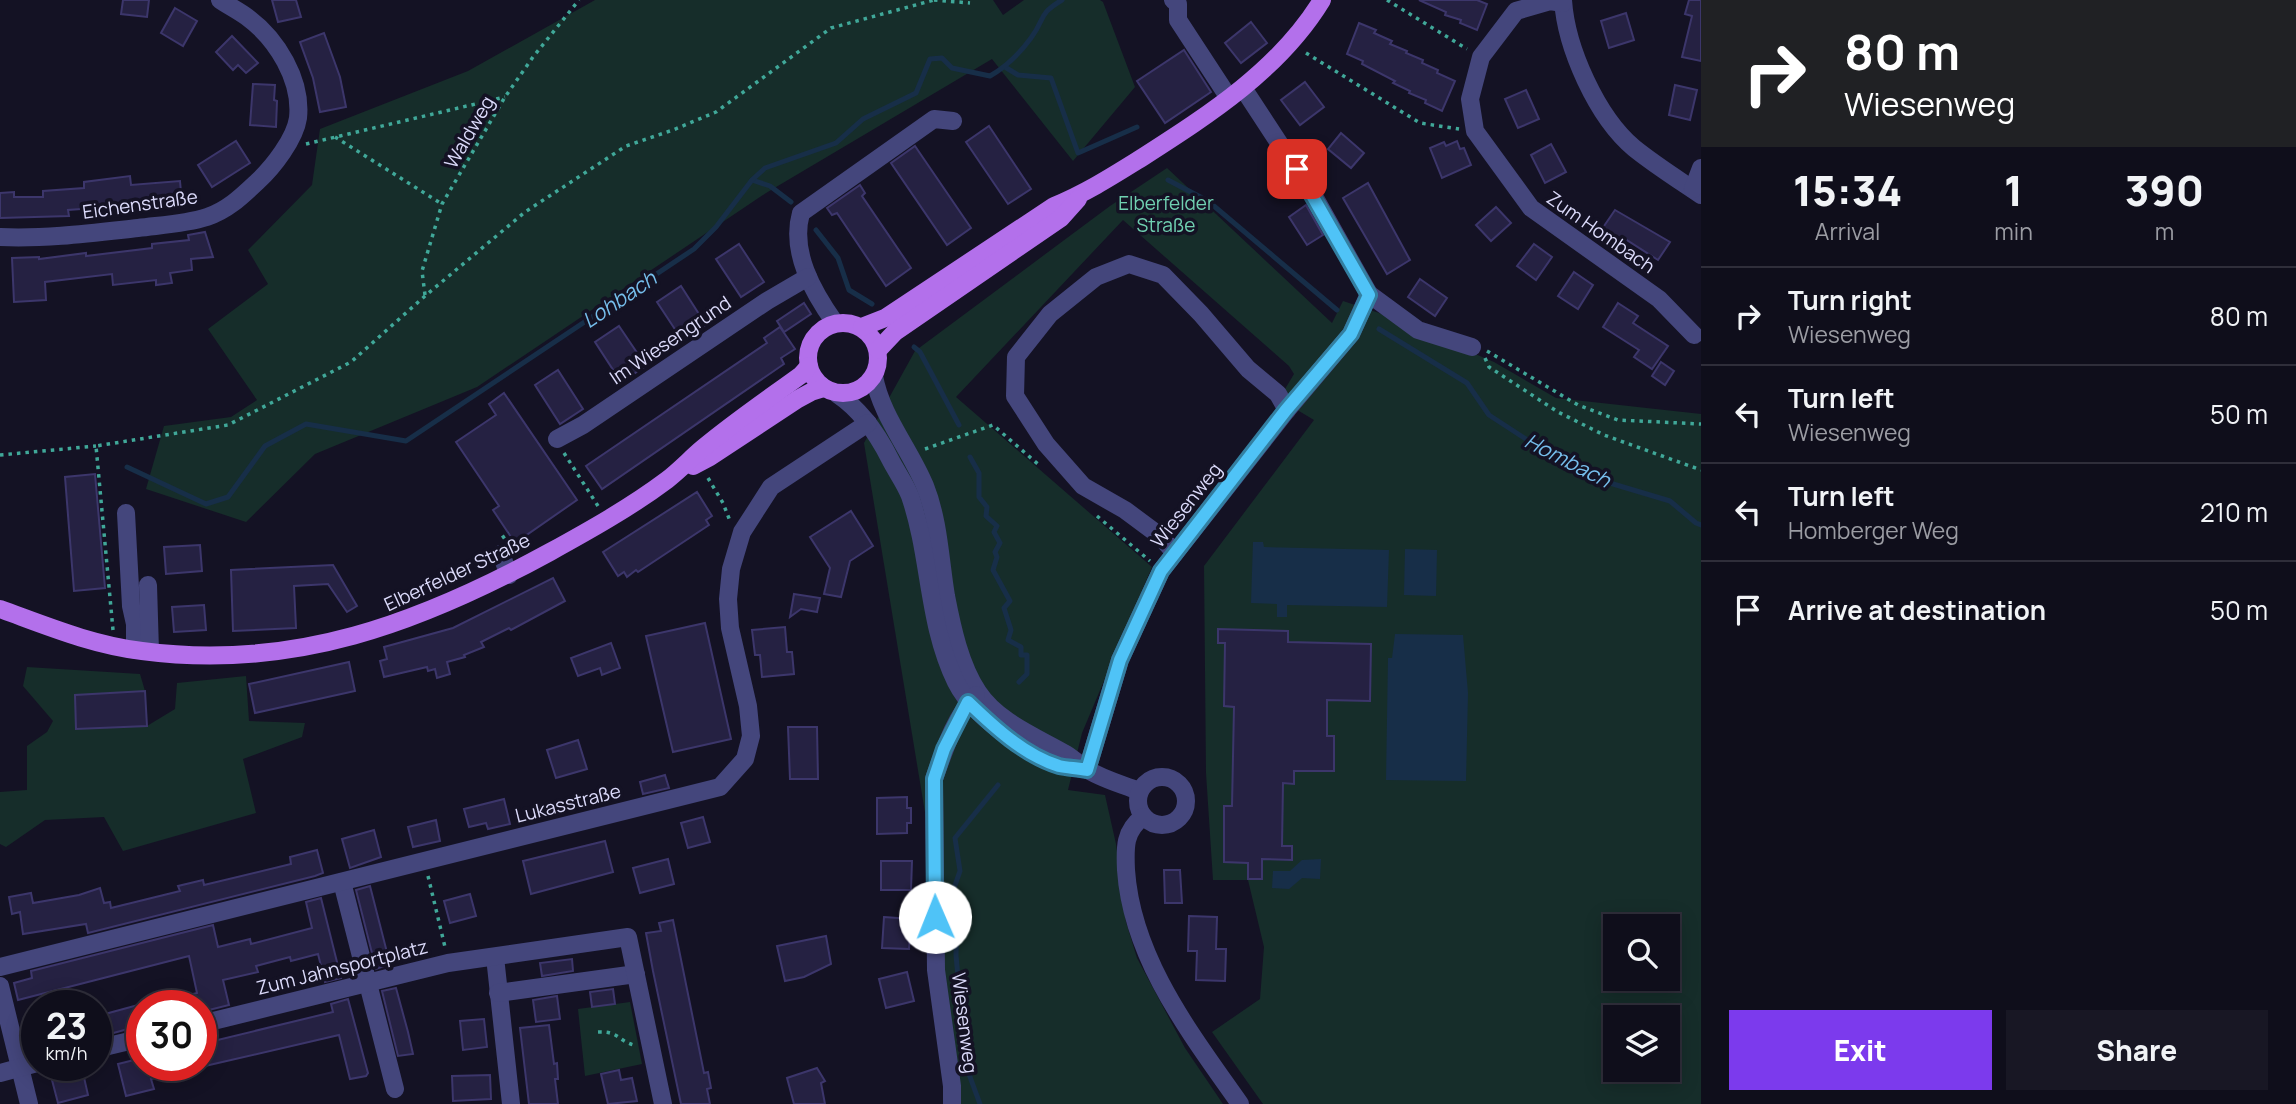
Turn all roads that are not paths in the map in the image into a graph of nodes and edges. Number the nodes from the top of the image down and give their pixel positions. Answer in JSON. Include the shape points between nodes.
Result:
{"nodes":[{"id":1,"x":220,"y":0,"type":"edge"},
{"id":2,"x":1173,"y":0,"type":"edge"},
{"id":3,"x":1322,"y":0,"type":"edge"},
{"id":4,"x":1563,"y":1,"type":"edge"},
{"id":5,"x":247,"y":9,"type":"edge"},
{"id":6,"x":1236,"y":93,"type":"junction"},
{"id":7,"x":953,"y":121,"type":"dead end"},
{"id":8,"x":1701,"y":168,"type":"edge"},
{"id":9,"x":1697,"y":192,"type":"edge"},
{"id":10,"x":1082,"y":195,"type":"junction"},
{"id":11,"x":0,"y":237,"type":"edge"},
{"id":12,"x":807,"y":277,"type":"junction"},
{"id":13,"x":1369,"y":295,"type":"junction"},
{"id":14,"x":829,"y":325,"type":"junction"},
{"id":15,"x":862,"y":327,"type":"junction"},
{"id":16,"x":1694,"y":335,"type":"dead end"},
{"id":17,"x":1477,"y":347,"type":"road end"},
{"id":18,"x":877,"y":350,"type":"junction"},
{"id":19,"x":809,"y":366,"type":"junction"},
{"id":20,"x":874,"y":376,"type":"junction"},
{"id":21,"x":831,"y":391,"type":"junction"},
{"id":22,"x":1286,"y":410,"type":"junction"},
{"id":23,"x":868,"y":424,"type":"junction"},
{"id":24,"x":557,"y":439,"type":"road end"},
{"id":25,"x":668,"y":479,"type":"junction"},
{"id":26,"x":126,"y":513,"type":"dead end"},
{"id":27,"x":1175,"y":553,"type":"junction"},
{"id":28,"x":501,"y":554,"type":"dead end"},
{"id":29,"x":509,"y":575,"type":"junction"},
{"id":30,"x":148,"y":585,"type":"dead end"},
{"id":31,"x":0,"y":609,"type":"edge"},
{"id":32,"x":143,"y":651,"type":"junction"},
{"id":33,"x":973,"y":697,"type":"junction"},
{"id":34,"x":1087,"y":770,"type":"junction"},
{"id":35,"x":1139,"y":792,"type":"junction"},
{"id":36,"x":1143,"y":817,"type":"junction"},
{"id":37,"x":342,"y":883,"type":"junction"},
{"id":38,"x":495,"y":957,"type":"junction"},
{"id":39,"x":0,"y":967,"type":"edge"},
{"id":40,"x":636,"y":974,"type":"junction"},
{"id":41,"x":367,"y":984,"type":"junction"},
{"id":42,"x":0,"y":986,"type":"edge"},
{"id":43,"x":499,"y":993,"type":"junction"},
{"id":44,"x":217,"y":1020,"type":"edge"},
{"id":45,"x":21,"y":1045,"type":"edge"},
{"id":46,"x":21,"y":1067,"type":"edge"},
{"id":47,"x":0,"y":1073,"type":"edge"},
{"id":48,"x":28,"y":1081,"type":"edge"},
{"id":49,"x":395,"y":1089,"type":"dead end"},
{"id":50,"x":29,"y":1104,"type":"edge"},
{"id":51,"x":511,"y":1104,"type":"edge"},
{"id":52,"x":663,"y":1104,"type":"edge"},
{"id":53,"x":952,"y":1104,"type":"edge"},
{"id":54,"x":1240,"y":1104,"type":"edge"}],
"edges":[{"from":1,"to":5,"type":"street","name":"Eichenstraße"},
{"from":2,"to":6,"type":"street","via":[[1178,4],[1178,20]]},
{"from":3,"to":6,"type":"main road","via":[[1292,41]]},
{"from":4,"to":9,"type":"street","via":[[1577,61],[1599,107],[1632,147]]},
{"from":4,"to":16,"type":"street","name":"Zum Hombach","via":[[1516,11],[1481,57],[1470,99],[1475,131],[1531,208],[1660,299]]},
{"from":5,"to":11,"type":"street","name":"Eichenstraße","via":[[284,58],[295,87],[298,120],[285,149],[229,208],[185,222]]},
{"from":6,"to":10,"type":"main road"},
{"from":6,"to":13,"type":"street","via":[[1315,198]]},
{"from":7,"to":12,"type":"street","via":[[934,119],[801,213],[798,244]]},
{"from":8,"to":9,"type":"street"},
{"from":10,"to":15,"type":"main road","via":[[1054,206],[885,318]]},
{"from":10,"to":18,"type":"main road","via":[[1061,218],[895,332]]},
{"from":12,"to":14,"type":"street"},
{"from":12,"to":24,"type":"street","name":"Im Wiesengrund"},
{"from":13,"to":17,"type":"street","via":[[1418,330]]},
{"from":13,"to":22,"type":"street","name":"Wiesenweg","via":[[1351,334]]},
{"from":14,"to":15,"type":"main road","via":[[849,322]]},
{"from":14,"to":19,"type":"main road","via":[[807,351]]},
{"from":15,"to":18,"type":"main road","via":[[873,337]]},
{"from":18,"to":20,"type":"main road","via":[[879,364]]},
{"from":19,"to":21,"type":"main road","via":[[813,379]]},
{"from":19,"to":25,"type":"main road","name":"Elberfelder Straße"},
{"from":20,"to":21,"type":"main road","via":[[851,392]]},
{"from":20,"to":33,"type":"street","via":[[876,390],[925,487],[955,635]]},
{"from":21,"to":23,"type":"street","via":[[852,404]]},
{"from":21,"to":25,"type":"main road","name":"Elberfelder Straße","via":[[811,391]]},
{"from":22,"to":27,"type":"street","name":"Wiesenweg"},
{"from":22,"to":27,"type":"street","via":[[1278,394],[1248,369],[1163,275],[1129,264],[1096,277],[1050,314],[1016,357],[1015,396],[1046,444],[1083,486],[1125,510]]},
{"from":23,"to":33,"type":"street","via":[[909,496],[940,640],[956,682]]},
{"from":23,"to":37,"type":"street","name":"Lukasstraße","via":[[771,487],[742,532],[728,599],[751,736],[745,759],[720,787]]},
{"from":25,"to":29,"type":"main road","name":"Elberfelder Straße"},
{"from":26,"to":32,"type":"street","via":[[131,606]]},
{"from":27,"to":34,"type":"street","name":"Wiesenweg","via":[[1161,571],[1120,660]]},
{"from":28,"to":29,"type":"street"},
{"from":29,"to":32,"type":"main road","name":"Elberfelder Straße","via":[[433,610],[335,640],[229,656]]},
{"from":30,"to":32,"type":"street"},
{"from":31,"to":32,"type":"main road","name":"Elberfelder Straße","via":[[79,638]]},
{"from":33,"to":34,"type":"street","via":[[992,725],[1029,752],[1059,766]]},
{"from":33,"to":53,"type":"street","name":"Wiesenweg","via":[[944,749],[934,779],[936,971]]},
{"from":34,"to":35,"type":"street"},
{"from":35,"to":36,"type":"street"},
{"from":35,"to":36,"type":"street","via":[[1162,776],[1185,792],[1184,811],[1171,824],[1152,824]]},
{"from":36,"to":54,"type":"street","via":[[1128,831],[1125,848],[1127,883],[1146,953],[1172,1002]]},
{"from":37,"to":39,"type":"street","name":"Lukasstraße"},
{"from":37,"to":41,"type":"street"},
{"from":38,"to":40,"type":"street","name":"Zum Jahnsportplatz","via":[[628,937]]},
{"from":38,"to":41,"type":"street","name":"Zum Jahnsportplatz","via":[[448,962]]},
{"from":38,"to":43,"type":"street"},
{"from":40,"to":43,"type":"street"},
{"from":40,"to":52,"type":"street","name":"Zum Jahnsportplatz"},
{"from":41,"to":44,"type":"street","name":"Zum Jahnsportplatz"},
{"from":41,"to":49,"type":"street"},
{"from":42,"to":45,"type":"street"},
{"from":43,"to":51,"type":"street"},
{"from":46,"to":47,"type":"street"},
{"from":48,"to":50,"type":"street"}]}
